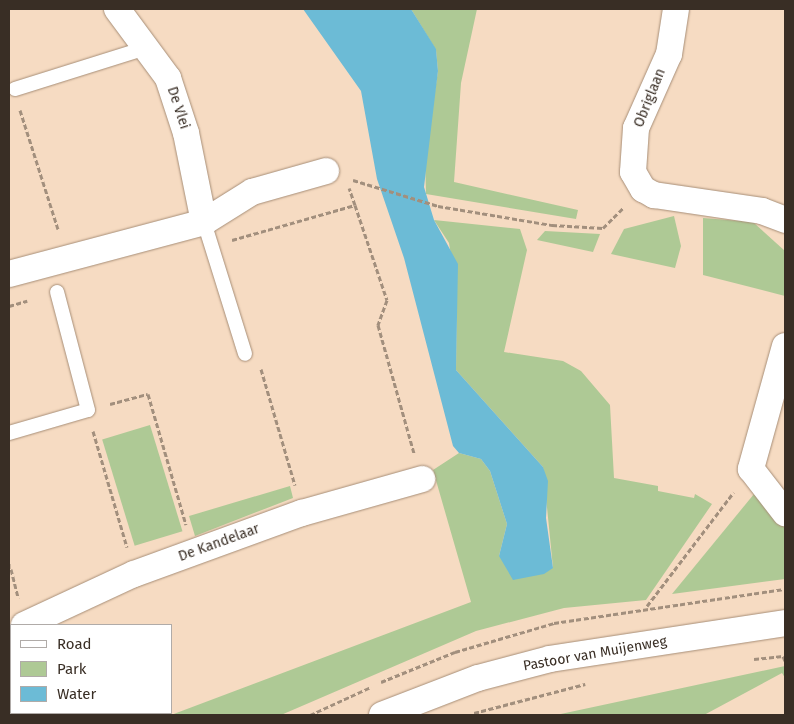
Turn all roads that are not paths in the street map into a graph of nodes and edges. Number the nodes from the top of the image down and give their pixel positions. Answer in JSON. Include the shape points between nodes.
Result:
{"nodes":[{"id":1,"x":117,"y":9,"type":"edge"},
{"id":2,"x":676,"y":9,"type":"edge"},
{"id":3,"x":146,"y":48,"type":"junction"},
{"id":4,"x":15,"y":89,"type":"road end"},
{"id":5,"x":326,"y":171,"type":"dead end"},
{"id":6,"x":785,"y":220,"type":"edge"},
{"id":7,"x":204,"y":222,"type":"junction"},
{"id":8,"x":9,"y":274,"type":"edge"},
{"id":9,"x":58,"y":292,"type":"dead end"},
{"id":10,"x":785,"y":346,"type":"edge"},
{"id":11,"x":245,"y":354,"type":"road end"},
{"id":12,"x":9,"y":433,"type":"edge"},
{"id":13,"x":422,"y":479,"type":"road end"},
{"id":14,"x":785,"y":513,"type":"edge"},
{"id":15,"x":785,"y":623,"type":"edge"},
{"id":16,"x":26,"y":624,"type":"edge"},
{"id":17,"x":382,"y":715,"type":"edge"}],
"edges":[{"from":1,"to":3,"type":"street","name":"De Vlei"},
{"from":2,"to":6,"type":"street","name":"Obriglaan","via":[[669,54],[636,128],[632,172],[643,190],[654,195],[762,211]]},
{"from":3,"to":4,"type":"lane"},
{"from":3,"to":7,"type":"street","name":"De Vlei","via":[[168,78],[186,133]]},
{"from":5,"to":7,"type":"street","via":[[252,192]]},
{"from":7,"to":8,"type":"street"},
{"from":7,"to":11,"type":"lane"},
{"from":9,"to":12,"type":"lane","via":[[88,410]]},
{"from":10,"to":14,"type":"street","via":[[752,469]]},
{"from":13,"to":16,"type":"street","name":"De Kandelaar","via":[[302,513],[194,552],[134,574]]},
{"from":15,"to":17,"type":"street","name":"Pastoor van Muijenweg","via":[[550,659],[478,678]]}]}
